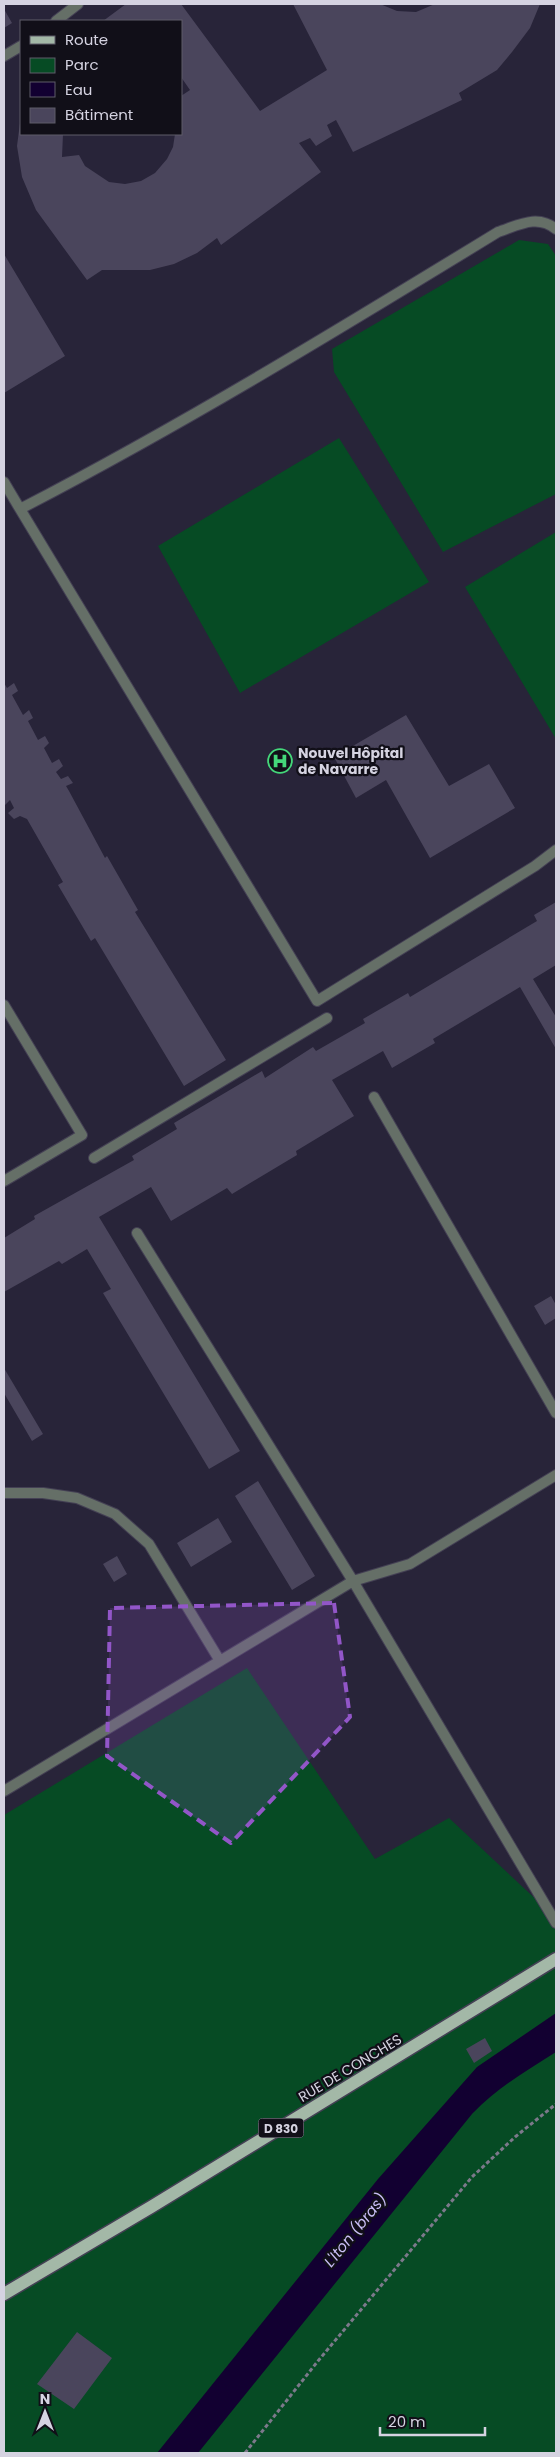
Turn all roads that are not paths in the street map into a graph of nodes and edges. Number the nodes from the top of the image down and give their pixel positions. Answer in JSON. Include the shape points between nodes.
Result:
{"nodes":[{"id":1,"x":78,"y":4,"type":"edge"},
{"id":2,"x":57,"y":20,"type":"edge"},
{"id":3,"x":20,"y":47,"type":"edge"},
{"id":4,"x":4,"y":56,"type":"edge"},
{"id":5,"x":556,"y":228,"type":"edge"},
{"id":6,"x":4,"y":482,"type":"edge"},
{"id":7,"x":20,"y":509,"type":"junction"},
{"id":8,"x":556,"y":850,"type":"edge"},
{"id":9,"x":4,"y":1005,"type":"edge"},
{"id":10,"x":327,"y":1018,"type":"dead end"},
{"id":11,"x":374,"y":1097,"type":"dead end"},
{"id":12,"x":94,"y":1158,"type":"dead end"},
{"id":13,"x":4,"y":1180,"type":"edge"},
{"id":14,"x":137,"y":1233,"type":"dead end"},
{"id":15,"x":556,"y":1413,"type":"edge"},
{"id":16,"x":556,"y":1475,"type":"edge"},
{"id":17,"x":4,"y":1493,"type":"edge"},
{"id":18,"x":353,"y":1581,"type":"junction"},
{"id":19,"x":220,"y":1661,"type":"junction"},
{"id":20,"x":4,"y":1791,"type":"edge"},
{"id":21,"x":556,"y":1923,"type":"edge"},
{"id":22,"x":556,"y":1959,"type":"edge"},
{"id":23,"x":4,"y":2294,"type":"edge"}],
"edges":[{"from":1,"to":2,"type":"lane"},
{"from":3,"to":4,"type":"lane"},
{"from":5,"to":7,"type":"lane","via":[[547,221],[531,221],[498,232],[279,365],[125,454]]},
{"from":6,"to":7,"type":"lane"},
{"from":7,"to":8,"type":"lane","via":[[317,1001]]},
{"from":9,"to":13,"type":"lane","via":[[82,1135]]},
{"from":10,"to":12,"type":"lane"},
{"from":11,"to":15,"type":"lane"},
{"from":14,"to":18,"type":"lane"},
{"from":16,"to":18,"type":"lane","via":[[410,1564]]},
{"from":17,"to":19,"type":"lane","via":[[43,1493],[77,1498],[115,1514],[149,1544]]},
{"from":18,"to":19,"type":"lane"},
{"from":18,"to":21,"type":"lane"},
{"from":19,"to":20,"type":"lane"},
{"from":22,"to":23,"type":"main road","name":"RUE DE CONCHES","number":"D 830","via":[[151,2208]]}]}
